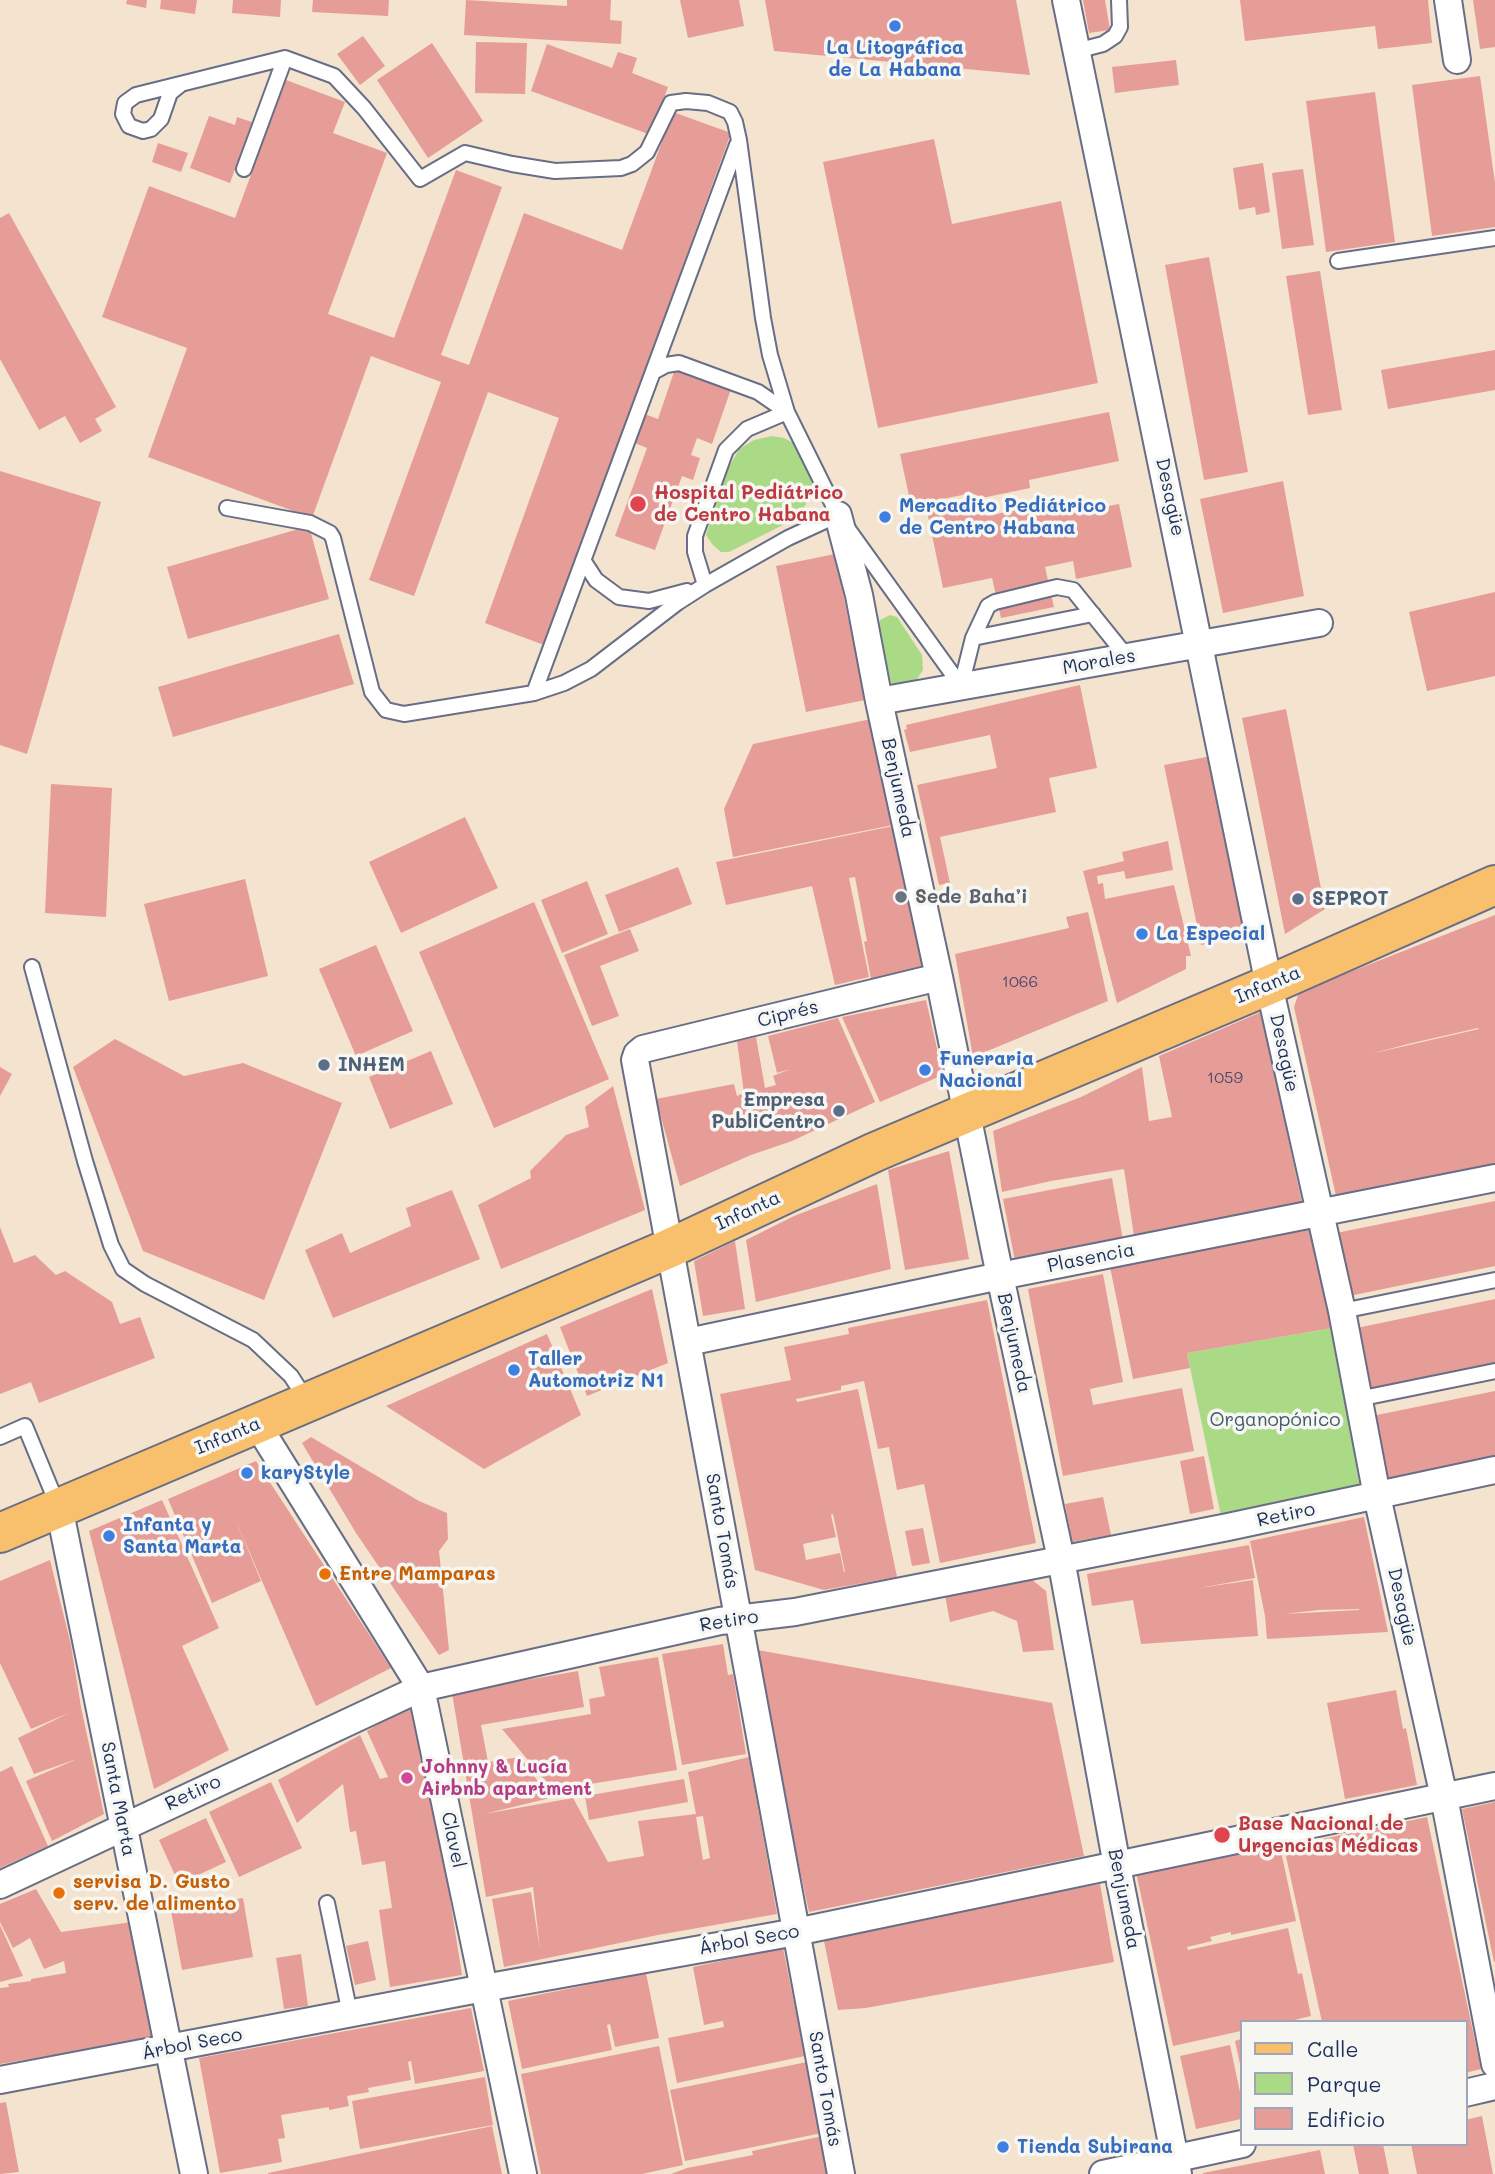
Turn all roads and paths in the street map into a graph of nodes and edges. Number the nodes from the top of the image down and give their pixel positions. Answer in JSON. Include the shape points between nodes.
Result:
{"nodes":[{"id":1,"x":1066,"y":0,"type":"edge"},
{"id":2,"x":1119,"y":0,"type":"edge"},
{"id":3,"x":1448,"y":0,"type":"edge"},
{"id":4,"x":1076,"y":51,"type":"junction"},
{"id":5,"x":285,"y":58,"type":"junction"},
{"id":6,"x":1457,"y":60,"type":"dead end"},
{"id":7,"x":180,"y":85,"type":"dead end"},
{"id":8,"x":739,"y":141,"type":"junction"},
{"id":9,"x":244,"y":169,"type":"dead end"},
{"id":10,"x":1495,"y":238,"type":"edge"},
{"id":11,"x":1338,"y":261,"type":"dead end"},
{"id":12,"x":653,"y":372,"type":"junction"},
{"id":13,"x":787,"y":412,"type":"junction"},
{"id":14,"x":227,"y":508,"type":"dead end"},
{"id":15,"x":838,"y":515,"type":"junction"},
{"id":16,"x":583,"y":560,"type":"junction"},
{"id":17,"x":705,"y":585,"type":"junction"},
{"id":18,"x":1093,"y":614,"type":"junction"},
{"id":19,"x":1319,"y":623,"type":"dead end"},
{"id":20,"x":973,"y":638,"type":"junction"},
{"id":21,"x":1200,"y":644,"type":"junction"},
{"id":22,"x":1127,"y":657,"type":"junction"},
{"id":23,"x":961,"y":686,"type":"junction"},
{"id":24,"x":534,"y":693,"type":"junction"},
{"id":25,"x":879,"y":701,"type":"junction"},
{"id":26,"x":1495,"y":885,"type":"edge"},
{"id":27,"x":32,"y":967,"type":"dead end"},
{"id":28,"x":939,"y":977,"type":"junction"},
{"id":29,"x":1269,"y":985,"type":"junction"},
{"id":30,"x":637,"y":1054,"type":"joint"},
{"id":31,"x":967,"y":1112,"type":"junction"},
{"id":32,"x":1495,"y":1178,"type":"edge"},
{"id":33,"x":1319,"y":1214,"type":"junction"},
{"id":34,"x":668,"y":1249,"type":"junction"},
{"id":35,"x":1000,"y":1276,"type":"junction"},
{"id":36,"x":1495,"y":1280,"type":"edge"},
{"id":37,"x":1342,"y":1311,"type":"junction"},
{"id":38,"x":688,"y":1342,"type":"junction"},
{"id":39,"x":1495,"y":1371,"type":"edge"},
{"id":40,"x":1358,"y":1399,"type":"junction"},
{"id":41,"x":307,"y":1402,"type":"junction"},
{"id":42,"x":257,"y":1424,"type":"junction"},
{"id":43,"x":0,"y":1437,"type":"edge"},
{"id":44,"x":1495,"y":1470,"type":"edge"},
{"id":45,"x":1377,"y":1496,"type":"junction"},
{"id":46,"x":59,"y":1507,"type":"junction"},
{"id":47,"x":0,"y":1533,"type":"edge"},
{"id":48,"x":1061,"y":1559,"type":"junction"},
{"id":49,"x":738,"y":1617,"type":"junction"},
{"id":50,"x":421,"y":1688,"type":"junction"},
{"id":51,"x":1495,"y":1786,"type":"edge"},
{"id":52,"x":1444,"y":1797,"type":"junction"},
{"id":53,"x":124,"y":1826,"type":"junction"},
{"id":54,"x":1117,"y":1866,"type":"junction"},
{"id":55,"x":0,"y":1885,"type":"edge"},
{"id":56,"x":327,"y":1902,"type":"dead end"},
{"id":57,"x":796,"y":1932,"type":"junction"},
{"id":58,"x":484,"y":1988,"type":"junction"},
{"id":59,"x":350,"y":2014,"type":"junction"},
{"id":60,"x":169,"y":2049,"type":"junction"},
{"id":61,"x":1495,"y":2064,"type":"edge"},
{"id":62,"x":0,"y":2080,"type":"edge"},
{"id":63,"x":1495,"y":2086,"type":"edge"},
{"id":64,"x":1467,"y":2093,"type":"edge"},
{"id":65,"x":1240,"y":2144,"type":"edge"},
{"id":66,"x":1177,"y":2167,"type":"edge"},
{"id":67,"x":194,"y":2174,"type":"edge"},
{"id":68,"x":523,"y":2174,"type":"edge"},
{"id":69,"x":841,"y":2174,"type":"edge"},
{"id":70,"x":1103,"y":2174,"type":"edge"}],
"edges":[{"from":1,"to":4,"type":"street","name":"Desagüe"},
{"from":2,"to":4,"type":"lane","via":[[1120,27],[1115,36]]},
{"from":3,"to":6,"type":"street"},
{"from":4,"to":21,"type":"street","name":"Desagüe"},
{"from":5,"to":7,"type":"lane"},
{"from":5,"to":8,"type":"lane","via":[[334,76],[420,179],[465,153],[555,171],[621,168],[647,152],[668,107],[678,102],[708,103],[730,112]]},
{"from":5,"to":9,"type":"lane"},
{"from":8,"to":12,"type":"lane"},
{"from":8,"to":13,"type":"lane","via":[[763,318]]},
{"from":10,"to":11,"type":"lane"},
{"from":12,"to":13,"type":"lane","via":[[678,363],[758,392]]},
{"from":12,"to":16,"type":"lane"},
{"from":13,"to":15,"type":"lane"},
{"from":13,"to":17,"type":"lane","via":[[747,429],[726,450],[695,536]]},
{"from":14,"to":24,"type":"lane","via":[[310,523],[330,533],[372,692],[386,710],[417,713]]},
{"from":15,"to":17,"type":"lane"},
{"from":15,"to":23,"type":"lane"},
{"from":15,"to":25,"type":"street","name":"Benjumeda"},
{"from":16,"to":17,"type":"lane","via":[[603,587],[628,599],[649,601]]},
{"from":16,"to":24,"type":"lane"},
{"from":17,"to":24,"type":"lane","via":[[591,669]]},
{"from":18,"to":20,"type":"lane"},
{"from":18,"to":20,"type":"lane","via":[[1073,590],[1057,587],[988,606]]},
{"from":18,"to":22,"type":"lane"},
{"from":19,"to":21,"type":"street","name":"Morales"},
{"from":20,"to":23,"type":"lane"},
{"from":21,"to":22,"type":"street","name":"Morales"},
{"from":21,"to":29,"type":"street","name":"Desagüe"},
{"from":22,"to":23,"type":"street","name":"Morales"},
{"from":23,"to":25,"type":"street","name":"Morales"},
{"from":25,"to":28,"type":"street","name":"Benjumeda"},
{"from":26,"to":29,"type":"main road","name":"Infanta"},
{"from":27,"to":41,"type":"lane","via":[[85,1161],[123,1269],[253,1340],[291,1376]]},
{"from":28,"to":30,"type":"street","name":"Ciprés"},
{"from":28,"to":31,"type":"street","name":"Benjumeda"},
{"from":29,"to":31,"type":"main road","name":"Infanta"},
{"from":29,"to":33,"type":"street","name":"Desagüe"},
{"from":30,"to":34,"type":"street","name":"Santo Tomás"},
{"from":31,"to":34,"type":"main road","name":"Infanta"},
{"from":31,"to":35,"type":"street","name":"Benjumeda"},
{"from":32,"to":33,"type":"street","name":"Plasencia"},
{"from":33,"to":35,"type":"street","name":"Plasencia"},
{"from":33,"to":37,"type":"street","name":"Desagüe"},
{"from":34,"to":38,"type":"street","name":"Santo Tomás"},
{"from":34,"to":41,"type":"main road","name":"Infanta"},
{"from":35,"to":38,"type":"street","name":"Plasencia"},
{"from":35,"to":48,"type":"street","name":"Benjumeda"},
{"from":36,"to":37,"type":"lane"},
{"from":37,"to":40,"type":"street","name":"Desagüe"},
{"from":38,"to":49,"type":"street","name":"Santo Tomás"},
{"from":39,"to":40,"type":"lane"},
{"from":40,"to":45,"type":"street","name":"Desagüe"},
{"from":41,"to":42,"type":"main road","name":"Infanta"},
{"from":42,"to":46,"type":"main road","name":"Infanta"},
{"from":42,"to":50,"type":"street","name":"Clavel"},
{"from":43,"to":46,"type":"lane","via":[[25,1426]]},
{"from":44,"to":45,"type":"street","name":"Retiro"},
{"from":45,"to":48,"type":"street","name":"Retiro"},
{"from":45,"to":52,"type":"street","name":"Desagüe"},
{"from":46,"to":47,"type":"main road","name":"Infanta"},
{"from":46,"to":53,"type":"street","name":"Santa Marta"},
{"from":48,"to":49,"type":"street","name":"Retiro","via":[[795,1612]]},
{"from":48,"to":54,"type":"street","name":"Benjumeda"},
{"from":49,"to":50,"type":"street","name":"Retiro"},
{"from":49,"to":57,"type":"street","name":"Santo Tomás"},
{"from":50,"to":53,"type":"street","name":"Retiro"},
{"from":50,"to":58,"type":"street","name":"Clavel"},
{"from":51,"to":52,"type":"street","name":"Árbol Seco"},
{"from":52,"to":54,"type":"street","name":"Árbol Seco"},
{"from":52,"to":61,"type":"street","name":"Desagüe"},
{"from":53,"to":55,"type":"street","name":"Retiro"},
{"from":53,"to":60,"type":"street","name":"Santa Marta"},
{"from":54,"to":57,"type":"street","name":"Árbol Seco"},
{"from":54,"to":66,"type":"street","name":"Benjumeda"},
{"from":56,"to":59,"type":"lane"},
{"from":57,"to":58,"type":"street","name":"Árbol Seco"},
{"from":57,"to":69,"type":"street","name":"Santo Tomás"},
{"from":58,"to":59,"type":"street","name":"Árbol Seco"},
{"from":58,"to":68,"type":"street","name":"Clavel"},
{"from":59,"to":60,"type":"street","name":"Árbol Seco"},
{"from":60,"to":62,"type":"street","name":"Árbol Seco"},
{"from":60,"to":67,"type":"street","name":"Santa Marta"},
{"from":63,"to":64,"type":"street"},
{"from":65,"to":66,"type":"street"},
{"from":66,"to":70,"type":"street"}]}
